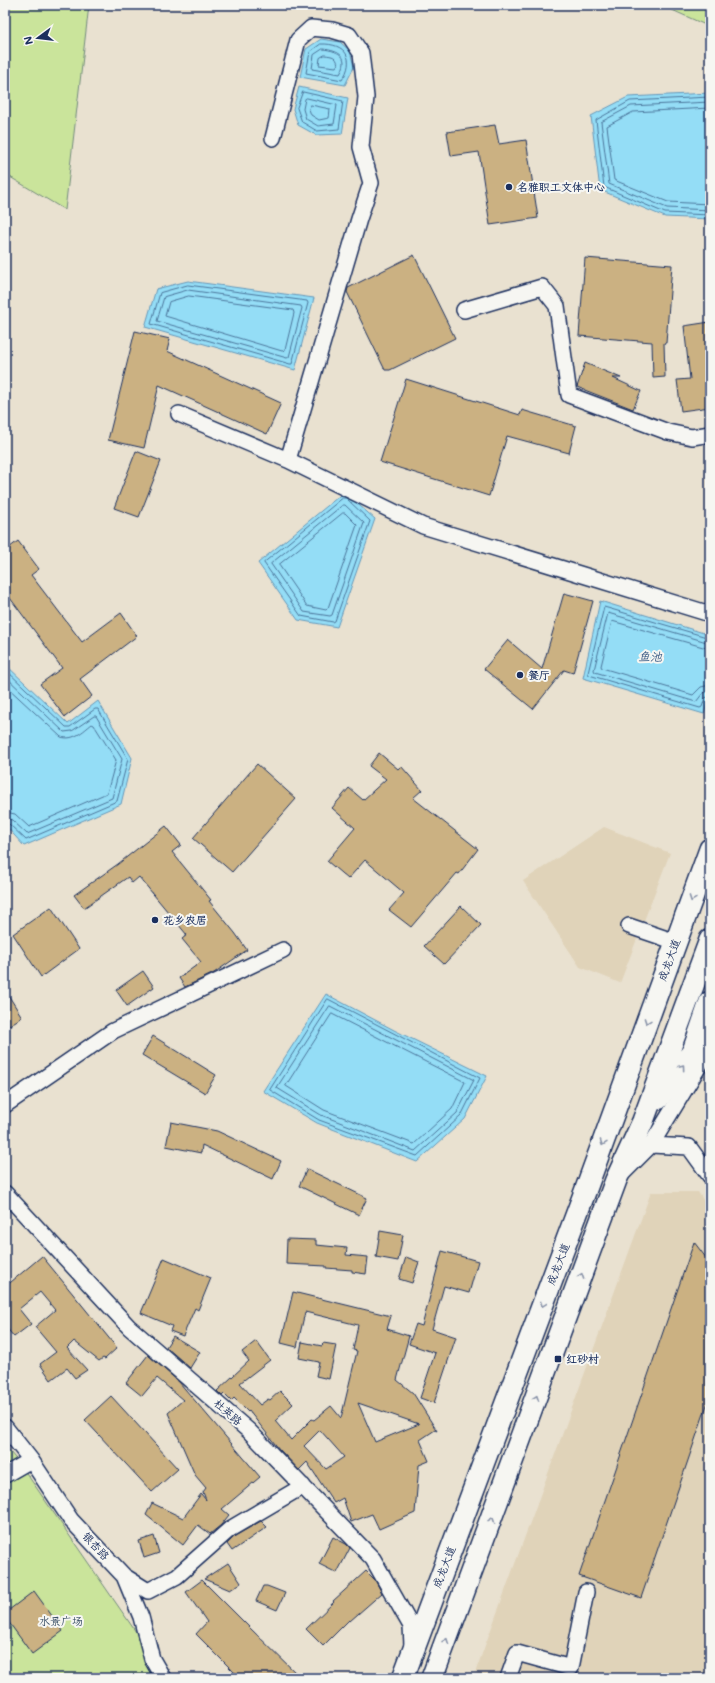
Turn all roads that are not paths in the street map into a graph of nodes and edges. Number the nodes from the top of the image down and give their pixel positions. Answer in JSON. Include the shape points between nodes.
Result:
{"nodes":[{"id":1,"x":274,"y":138,"type":"dead end"},
{"id":2,"x":464,"y":310,"type":"dead end"},
{"id":3,"x":179,"y":414,"type":"dead end"},
{"id":4,"x":710,"y":434,"type":"edge"},
{"id":5,"x":288,"y":460,"type":"junction"},
{"id":6,"x":710,"y":614,"type":"edge"},
{"id":7,"x":710,"y":849,"type":"edge"},
{"id":8,"x":629,"y":926,"type":"dead end"},
{"id":9,"x":710,"y":940,"type":"edge"},
{"id":10,"x":676,"y":942,"type":"junction"},
{"id":11,"x":283,"y":950,"type":"dead end"},
{"id":12,"x":710,"y":1002,"type":"edge"},
{"id":13,"x":710,"y":1048,"type":"edge"},
{"id":14,"x":5,"y":1105,"type":"edge"},
{"id":15,"x":643,"y":1121,"type":"junction"},
{"id":16,"x":651,"y":1145,"type":"junction"},
{"id":17,"x":710,"y":1176,"type":"edge"},
{"id":18,"x":616,"y":1180,"type":"junction"},
{"id":19,"x":5,"y":1194,"type":"edge"},
{"id":20,"x":5,"y":1427,"type":"edge"},
{"id":21,"x":31,"y":1460,"type":"junction"},
{"id":22,"x":5,"y":1475,"type":"edge"},
{"id":23,"x":303,"y":1486,"type":"junction"},
{"id":24,"x":124,"y":1576,"type":"junction"},
{"id":25,"x":586,"y":1592,"type":"dead end"},
{"id":26,"x":412,"y":1654,"type":"junction"},
{"id":27,"x":163,"y":1678,"type":"edge"},
{"id":28,"x":403,"y":1678,"type":"edge"},
{"id":29,"x":432,"y":1678,"type":"edge"},
{"id":30,"x":508,"y":1678,"type":"edge"}],
"edges":[{"from":1,"to":5,"type":"street","via":[[298,40],[311,28],[349,35],[361,53],[366,97],[361,147],[372,183]]},
{"from":2,"to":4,"type":"street","via":[[542,287],[557,306],[569,395],[668,432],[692,437]]},
{"from":3,"to":5,"type":"street"},
{"from":5,"to":6,"type":"street","via":[[423,526]]},
{"from":7,"to":10,"type":"highway","name":"成龙大道","one_way":true},
{"from":8,"to":10,"type":"street"},
{"from":9,"to":15,"type":"highway"},
{"from":10,"to":26,"type":"highway","name":"成龙大道","one_way":true},
{"from":11,"to":14,"type":"street","via":[[113,1031]]},
{"from":15,"to":12,"type":"highway","one_way":true,"via":[[693,1051]]},
{"from":13,"to":16,"type":"street"},
{"from":15,"to":18,"type":"highway"},
{"from":16,"to":17,"type":"street","via":[[689,1147]]},
{"from":16,"to":18,"type":"street"},
{"from":29,"to":18,"type":"highway","one_way":true},
{"from":19,"to":23,"type":"street","name":"杜英路","via":[[129,1327],[249,1431]]},
{"from":20,"to":21,"type":"street","name":"银杏路"},
{"from":21,"to":22,"type":"street"},
{"from":21,"to":24,"type":"street","name":"银杏路","via":[[72,1520]]},
{"from":23,"to":24,"type":"street","via":[[230,1529],[177,1576],[148,1591]]},
{"from":23,"to":26,"type":"street","name":"杜英路","via":[[373,1559],[411,1626]]},
{"from":24,"to":27,"type":"street","name":"银杏路","via":[[141,1617],[152,1660]]},
{"from":25,"to":30,"type":"street","via":[[571,1668],[517,1653]]},
{"from":26,"to":28,"type":"highway","name":"成龙大道"}]}
